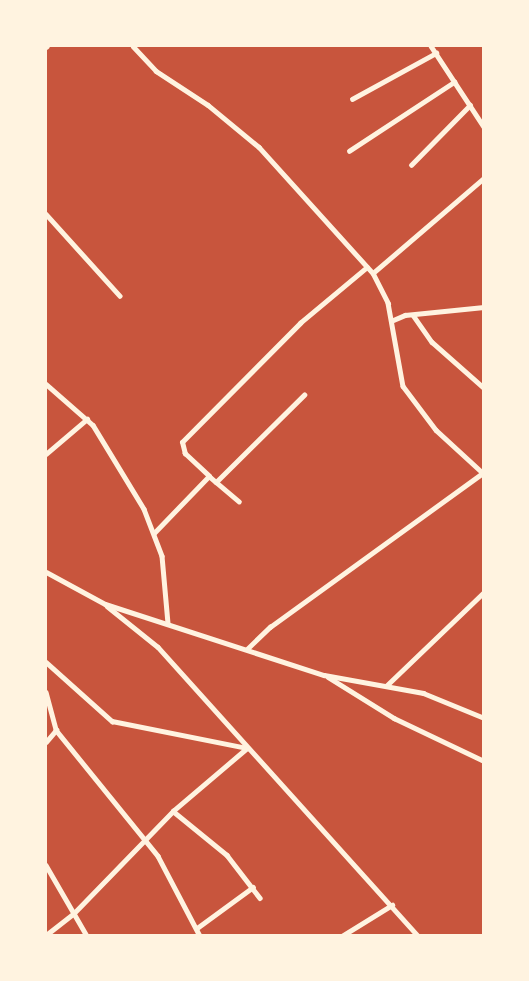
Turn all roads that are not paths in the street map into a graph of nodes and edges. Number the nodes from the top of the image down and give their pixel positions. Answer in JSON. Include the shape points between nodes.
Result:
{"nodes":[{"id":1,"x":133,"y":46,"type":"edge"},
{"id":2,"x":431,"y":46,"type":"edge"},
{"id":3,"x":436,"y":53,"type":"junction"},
{"id":4,"x":454,"y":82,"type":"junction"},
{"id":5,"x":352,"y":99,"type":"dead end"},
{"id":6,"x":470,"y":105,"type":"junction"},
{"id":7,"x":484,"y":127,"type":"edge"},
{"id":8,"x":349,"y":151,"type":"dead end"},
{"id":9,"x":411,"y":164,"type":"dead end"},
{"id":10,"x":484,"y":178,"type":"edge"},
{"id":11,"x":46,"y":215,"type":"edge"},
{"id":12,"x":367,"y":267,"type":"junction"},
{"id":13,"x":373,"y":273,"type":"junction"},
{"id":14,"x":120,"y":296,"type":"dead end"},
{"id":15,"x":484,"y":307,"type":"edge"},
{"id":16,"x":413,"y":315,"type":"junction"},
{"id":17,"x":391,"y":321,"type":"junction"},
{"id":18,"x":46,"y":384,"type":"edge"},
{"id":19,"x":484,"y":388,"type":"edge"},
{"id":20,"x":304,"y":395,"type":"dead end"},
{"id":21,"x":87,"y":419,"type":"junction"},
{"id":22,"x":46,"y":454,"type":"edge"},
{"id":23,"x":483,"y":473,"type":"edge"},
{"id":24,"x":209,"y":476,"type":"junction"},
{"id":25,"x":216,"y":482,"type":"junction"},
{"id":26,"x":239,"y":501,"type":"dead end"},
{"id":27,"x":153,"y":533,"type":"junction"},
{"id":28,"x":46,"y":572,"type":"edge"},
{"id":29,"x":484,"y":593,"type":"edge"},
{"id":30,"x":106,"y":604,"type":"junction"},
{"id":31,"x":168,"y":623,"type":"junction"},
{"id":32,"x":247,"y":649,"type":"junction"},
{"id":33,"x":46,"y":662,"type":"edge"},
{"id":34,"x":324,"y":675,"type":"junction"},
{"id":35,"x":386,"y":686,"type":"junction"},
{"id":36,"x":46,"y":692,"type":"edge"},
{"id":37,"x":484,"y":718,"type":"edge"},
{"id":38,"x":56,"y":730,"type":"junction"},
{"id":39,"x":46,"y":742,"type":"edge"},
{"id":40,"x":247,"y":748,"type":"junction"},
{"id":41,"x":484,"y":761,"type":"edge"},
{"id":42,"x":173,"y":811,"type":"junction"},
{"id":43,"x":145,"y":841,"type":"junction"},
{"id":44,"x":46,"y":865,"type":"edge"},
{"id":45,"x":253,"y":887,"type":"junction"},
{"id":46,"x":260,"y":898,"type":"dead end"},
{"id":47,"x":391,"y":905,"type":"junction"},
{"id":48,"x":73,"y":914,"type":"junction"},
{"id":49,"x":197,"y":928,"type":"junction"},
{"id":50,"x":46,"y":935,"type":"edge"},
{"id":51,"x":87,"y":936,"type":"edge"},
{"id":52,"x":200,"y":936,"type":"edge"},
{"id":53,"x":342,"y":936,"type":"edge"},
{"id":54,"x":418,"y":936,"type":"edge"}],
"edges":[{"from":1,"to":12,"type":"street","via":[[156,71],[208,105],[259,147]]},
{"from":2,"to":3,"type":"street"},
{"from":3,"to":4,"type":"street"},
{"from":3,"to":5,"type":"street"},
{"from":4,"to":6,"type":"street"},
{"from":4,"to":8,"type":"street"},
{"from":6,"to":7,"type":"street"},
{"from":6,"to":9,"type":"street"},
{"from":10,"to":13,"type":"street"},
{"from":11,"to":14,"type":"street"},
{"from":12,"to":13,"type":"street"},
{"from":12,"to":24,"type":"street","via":[[300,323],[182,442],[185,454]]},
{"from":13,"to":17,"type":"street","via":[[385,294]]},
{"from":15,"to":16,"type":"street"},
{"from":16,"to":17,"type":"street"},
{"from":16,"to":19,"type":"street","via":[[432,342]]},
{"from":17,"to":23,"type":"street","via":[[403,386],[436,429]]},
{"from":18,"to":21,"type":"street"},
{"from":20,"to":25,"type":"street"},
{"from":21,"to":22,"type":"street"},
{"from":21,"to":27,"type":"street","via":[[115,455]]},
{"from":23,"to":32,"type":"street","via":[[281,619]]},
{"from":24,"to":25,"type":"street"},
{"from":24,"to":27,"type":"street"},
{"from":25,"to":26,"type":"street"},
{"from":27,"to":31,"type":"street","via":[[163,563]]},
{"from":28,"to":30,"type":"street"},
{"from":29,"to":35,"type":"street"},
{"from":30,"to":31,"type":"street"},
{"from":30,"to":40,"type":"street","via":[[158,647]]},
{"from":31,"to":32,"type":"street"},
{"from":32,"to":34,"type":"street"},
{"from":33,"to":40,"type":"street","via":[[112,721]]},
{"from":34,"to":35,"type":"street"},
{"from":34,"to":41,"type":"street","via":[[394,718]]},
{"from":35,"to":37,"type":"street","via":[[423,693]]},
{"from":36,"to":38,"type":"street"},
{"from":38,"to":39,"type":"street"},
{"from":38,"to":43,"type":"street"},
{"from":40,"to":42,"type":"street"},
{"from":40,"to":47,"type":"street"},
{"from":42,"to":43,"type":"street"},
{"from":42,"to":45,"type":"street","via":[[227,855]]},
{"from":43,"to":48,"type":"street"},
{"from":43,"to":49,"type":"street"},
{"from":44,"to":48,"type":"street"},
{"from":45,"to":46,"type":"street"},
{"from":45,"to":49,"type":"street"},
{"from":47,"to":53,"type":"street"},
{"from":47,"to":54,"type":"street"},
{"from":48,"to":50,"type":"street"},
{"from":48,"to":51,"type":"street"},
{"from":49,"to":52,"type":"street"}]}
